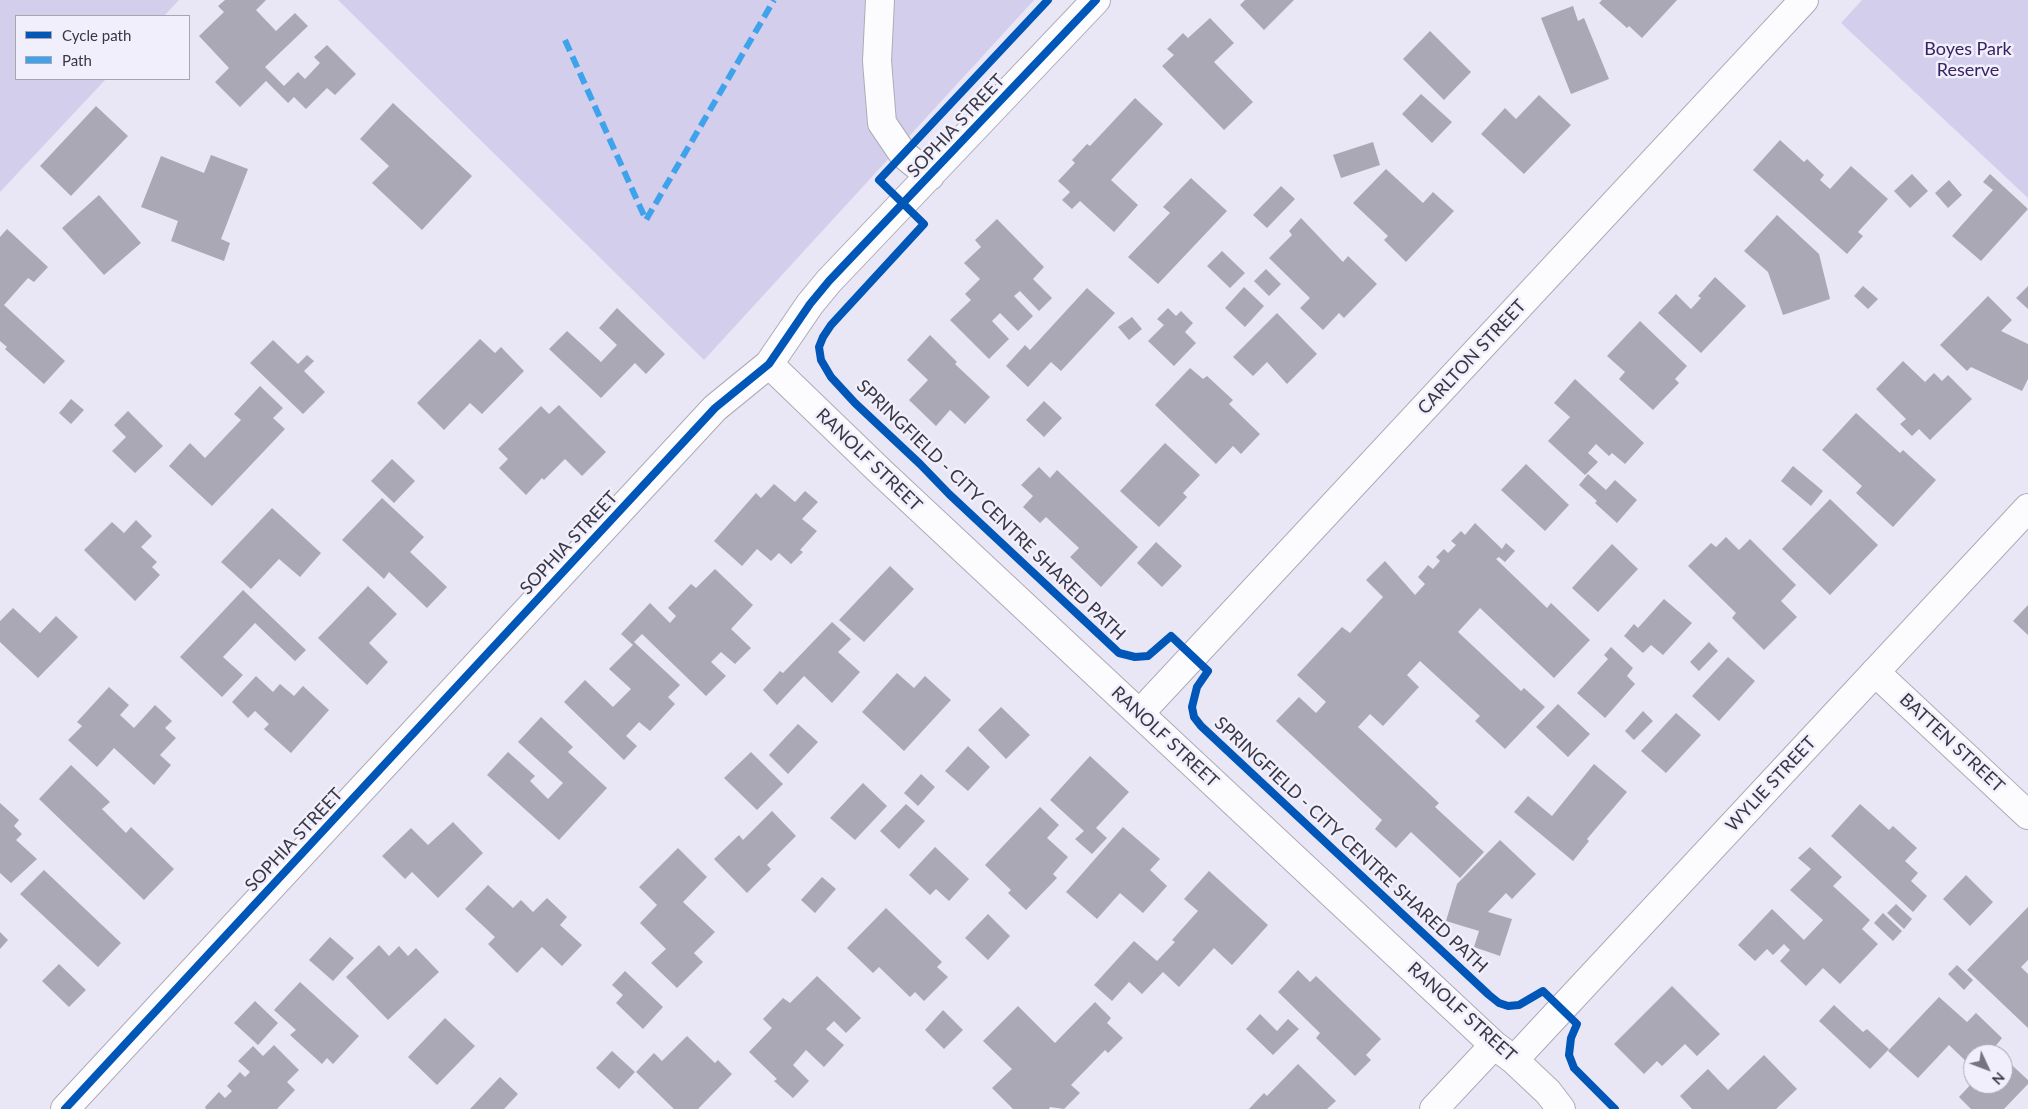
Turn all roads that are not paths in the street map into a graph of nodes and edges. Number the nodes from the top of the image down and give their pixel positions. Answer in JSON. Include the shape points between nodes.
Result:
{"nodes":[{"id":1,"x":880,"y":0,"type":"edge"},
{"id":2,"x":1096,"y":0,"type":"edge"},
{"id":3,"x":1804,"y":0,"type":"edge"},
{"id":4,"x":930,"y":176,"type":"junction"},
{"id":5,"x":769,"y":364,"type":"junction"},
{"id":6,"x":2028,"y":508,"type":"edge"},
{"id":7,"x":1875,"y":672,"type":"junction"},
{"id":8,"x":1140,"y":713,"type":"junction"},
{"id":9,"x":2028,"y":814,"type":"edge"},
{"id":10,"x":1504,"y":1052,"type":"junction"},
{"id":11,"x":65,"y":1109,"type":"edge"},
{"id":12,"x":1434,"y":1109,"type":"edge"},
{"id":13,"x":1561,"y":1109,"type":"edge"}],
"edges":[{"from":1,"to":4,"type":"street","via":[[878,61],[882,123],[903,154]]},
{"from":2,"to":4,"type":"street","name":"SOPHIA STREET"},
{"from":3,"to":8,"type":"street","name":"CARLTON STREET"},
{"from":4,"to":5,"type":"street","name":"SOPHIA STREET","via":[[829,281]]},
{"from":5,"to":8,"type":"street","name":"RANOLF STREET"},
{"from":5,"to":11,"type":"street","name":"SOPHIA STREET","via":[[715,408]]},
{"from":6,"to":7,"type":"street","name":"WYLIE STREET"},
{"from":7,"to":9,"type":"street","name":"BATTEN STREET"},
{"from":7,"to":10,"type":"street","name":"WYLIE STREET"},
{"from":8,"to":10,"type":"street","name":"RANOLF STREET"},
{"from":10,"to":12,"type":"street","name":"WYLIE STREET"},
{"from":10,"to":13,"type":"street","name":"RANOLF STREET","via":[[1548,1092]]}]}
